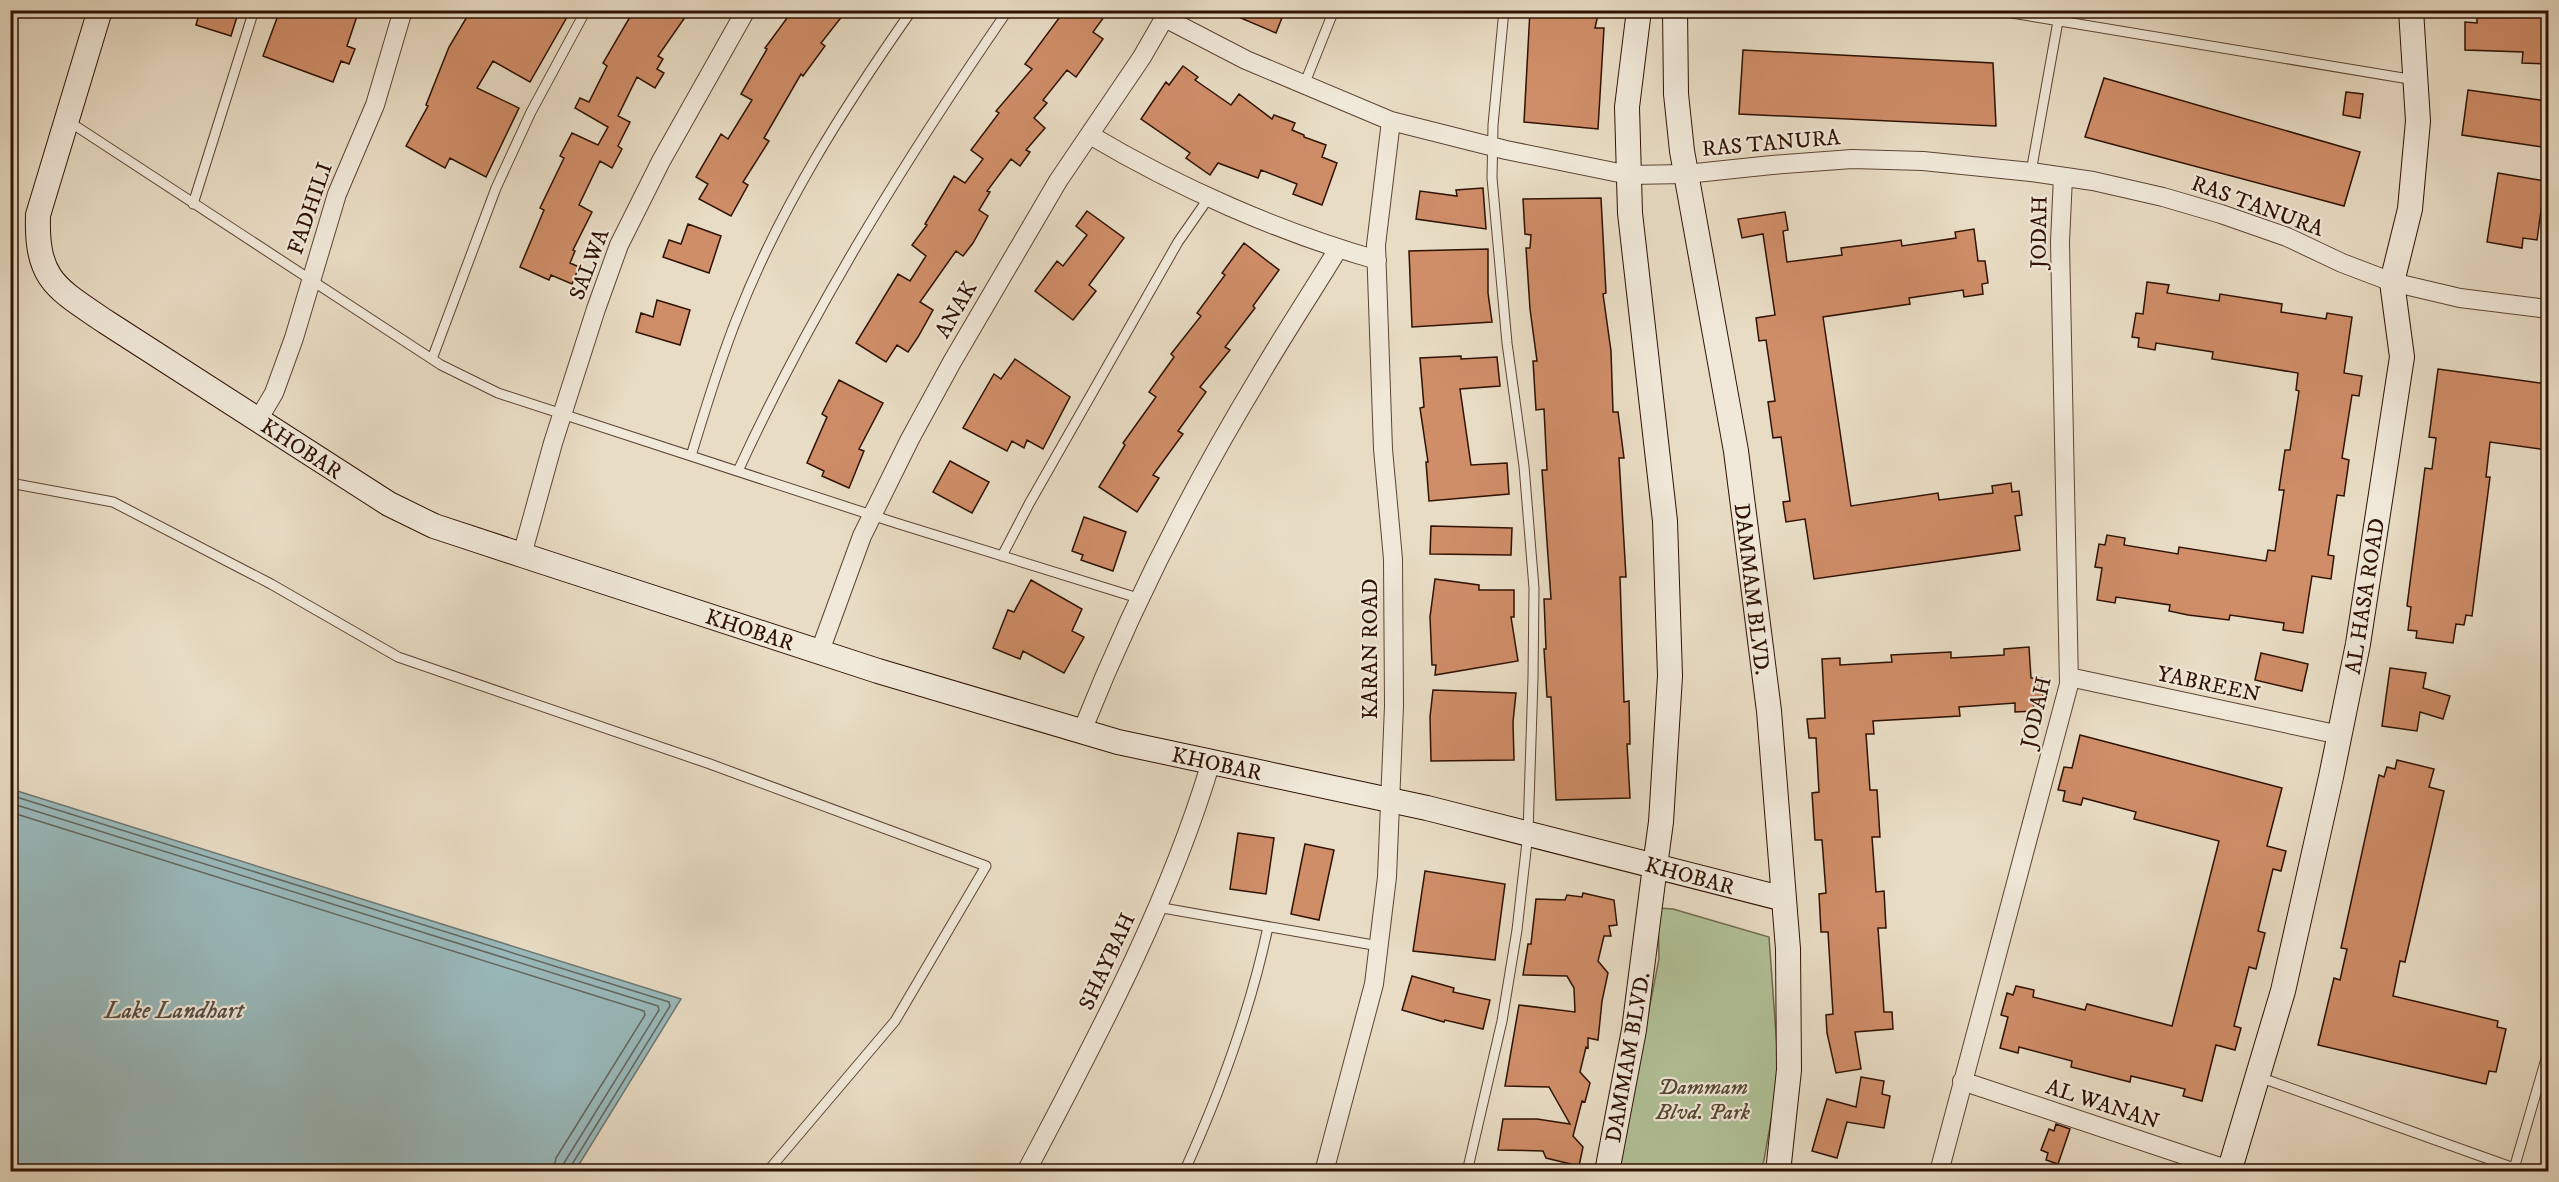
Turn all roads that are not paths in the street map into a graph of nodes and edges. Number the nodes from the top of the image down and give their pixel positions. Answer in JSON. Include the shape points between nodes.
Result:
{"nodes":[{"id":1,"x":100,"y":10,"type":"edge"},
{"id":2,"x":254,"y":10,"type":"edge"},
{"id":3,"x":403,"y":10,"type":"edge"},
{"id":4,"x":586,"y":10,"type":"edge"},
{"id":5,"x":746,"y":10,"type":"edge"},
{"id":6,"x":912,"y":10,"type":"edge"},
{"id":7,"x":1008,"y":10,"type":"edge"},
{"id":8,"x":1334,"y":10,"type":"edge"},
{"id":9,"x":1504,"y":10,"type":"edge"},
{"id":10,"x":1639,"y":10,"type":"edge"},
{"id":11,"x":1675,"y":10,"type":"edge"},
{"id":12,"x":1994,"y":10,"type":"edge"},
{"id":13,"x":2411,"y":10,"type":"edge"},
{"id":14,"x":1167,"y":14,"type":"edge"},
{"id":15,"x":2058,"y":21,"type":"junction"},
{"id":16,"x":2415,"y":80,"type":"junction"},
{"id":17,"x":1304,"y":85,"type":"junction"},
{"id":18,"x":66,"y":119,"type":"junction"},
{"id":19,"x":1391,"y":121,"type":"junction"},
{"id":20,"x":1090,"y":135,"type":"junction"},
{"id":21,"x":1493,"y":147,"type":"junction"},
{"id":22,"x":2031,"y":172,"type":"junction"},
{"id":23,"x":1686,"y":174,"type":"junction"},
{"id":24,"x":1629,"y":175,"type":"junction"},
{"id":25,"x":2063,"y":177,"type":"junction"},
{"id":26,"x":1210,"y":196,"type":"junction"},
{"id":27,"x":193,"y":204,"type":"junction"},
{"id":28,"x":1338,"y":249,"type":"junction"},
{"id":29,"x":1377,"y":260,"type":"junction"},
{"id":30,"x":310,"y":280,"type":"junction"},
{"id":31,"x":2392,"y":282,"type":"junction"},
{"id":32,"x":2548,"y":309,"type":"edge"},
{"id":33,"x":432,"y":359,"type":"junction"},
{"id":34,"x":562,"y":415,"type":"junction"},
{"id":35,"x":258,"y":420,"type":"junction"},
{"id":36,"x":691,"y":456,"type":"junction"},
{"id":37,"x":738,"y":471,"type":"junction"},
{"id":38,"x":10,"y":483,"type":"edge"},
{"id":39,"x":872,"y":515,"type":"junction"},
{"id":40,"x":522,"y":555,"type":"junction"},
{"id":41,"x":1002,"y":556,"type":"junction"},
{"id":42,"x":1138,"y":598,"type":"junction"},
{"id":43,"x":820,"y":651,"type":"junction"},
{"id":44,"x":2069,"y":677,"type":"junction"},
{"id":45,"x":1082,"y":731,"type":"junction"},
{"id":46,"x":2340,"y":735,"type":"junction"},
{"id":47,"x":1211,"y":762,"type":"junction"},
{"id":48,"x":1390,"y":800,"type":"junction"},
{"id":49,"x":1527,"y":833,"type":"junction"},
{"id":50,"x":1655,"y":866,"type":"junction"},
{"id":51,"x":1784,"y":899,"type":"junction"},
{"id":52,"x":1157,"y":907,"type":"junction"},
{"id":53,"x":1268,"y":927,"type":"junction"},
{"id":54,"x":1379,"y":946,"type":"junction"},
{"id":55,"x":2548,"y":1052,"type":"edge"},
{"id":56,"x":2257,"y":1077,"type":"junction"},
{"id":57,"x":1962,"y":1081,"type":"junction"},
{"id":58,"x":2514,"y":1170,"type":"edge"},
{"id":59,"x":2229,"y":1171,"type":"edge"},
{"id":60,"x":767,"y":1172,"type":"edge"},
{"id":61,"x":1026,"y":1172,"type":"edge"},
{"id":62,"x":1184,"y":1172,"type":"edge"},
{"id":63,"x":1324,"y":1172,"type":"edge"},
{"id":64,"x":1467,"y":1172,"type":"edge"},
{"id":65,"x":1607,"y":1172,"type":"edge"},
{"id":66,"x":1778,"y":1172,"type":"edge"},
{"id":67,"x":1939,"y":1172,"type":"edge"}],
"edges":[{"from":1,"to":18,"type":"main road","name":"KHOBAR"},
{"from":2,"to":27,"type":"lane"},
{"from":3,"to":30,"type":"street","name":"FADHILI","via":[[375,105],[338,194]]},
{"from":4,"to":33,"type":"lane","via":[[531,112],[496,188]]},
{"from":5,"to":34,"type":"street","name":"SALWA","via":[[660,161],[620,245]]},
{"from":6,"to":36,"type":"lane","via":[[818,153],[771,241],[737,318]]},
{"from":7,"to":37,"type":"lane","via":[[949,96],[816,317]]},
{"from":8,"to":17,"type":"lane"},
{"from":9,"to":21,"type":"lane"},
{"from":10,"to":24,"type":"main road","name":"DAMMAM BLVD.","via":[[1628,107]]},
{"from":11,"to":23,"type":"main road","name":"DAMMAM BLVD.","via":[[1676,93]]},
{"from":12,"to":15,"type":"lane"},
{"from":13,"to":16,"type":"main road","name":"AL HASA ROAD"},
{"from":14,"to":17,"type":"street","name":"RAS TANURA","via":[[1246,60]]},
{"from":14,"to":20,"type":"street","name":"ANAK"},
{"from":15,"to":16,"type":"lane"},
{"from":15,"to":22,"type":"lane"},
{"from":16,"to":31,"type":"main road","name":"AL HASA ROAD","via":[[2418,121],[2410,209]]},
{"from":17,"to":19,"type":"street","name":"RAS TANURA"},
{"from":18,"to":27,"type":"lane"},
{"from":18,"to":35,"type":"main road","name":"KHOBAR","via":[[38,214],[37,244],[46,272],[81,305]]},
{"from":19,"to":21,"type":"street","name":"RAS TANURA"},
{"from":19,"to":29,"type":"street","name":"KARAN ROAD"},
{"from":20,"to":26,"type":"street"},
{"from":20,"to":39,"type":"street","name":"ANAK","via":[[997,283]]},
{"from":21,"to":24,"type":"street","name":"RAS TANURA"},
{"from":21,"to":49,"type":"lane","via":[[1492,178],[1507,343],[1524,466],[1534,588]]},
{"from":22,"to":23,"type":"street","name":"RAS TANURA","via":[[1923,161],[1852,159]]},
{"from":22,"to":25,"type":"street","name":"RAS TANURA"},
{"from":23,"to":24,"type":"street","name":"RAS TANURA"},
{"from":23,"to":51,"type":"main road","name":"DAMMAM BLVD.","via":[[1736,451],[1769,711]]},
{"from":24,"to":50,"type":"main road","name":"DAMMAM BLVD.","via":[[1665,521],[1670,676]]},
{"from":25,"to":31,"type":"street","name":"RAS TANURA","via":[[2163,197],[2221,214],[2287,237]]},
{"from":25,"to":44,"type":"street","name":"JODAH","via":[[2060,242]]},
{"from":26,"to":28,"type":"street"},
{"from":26,"to":41,"type":"lane","via":[[1173,252]]},
{"from":27,"to":30,"type":"lane"},
{"from":28,"to":29,"type":"street"},
{"from":28,"to":42,"type":"street","via":[[1223,439]]},
{"from":29,"to":48,"type":"street","name":"KARAN ROAD","via":[[1383,449],[1393,559]]},
{"from":30,"to":33,"type":"lane"},
{"from":30,"to":35,"type":"street","name":"FADHILI","via":[[274,393]]},
{"from":31,"to":32,"type":"street","name":"RAS TANURA","via":[[2460,298]]},
{"from":31,"to":46,"type":"main road","name":"AL HASA ROAD","via":[[2402,357],[2358,644]]},
{"from":33,"to":34,"type":"lane","via":[[498,393]]},
{"from":34,"to":36,"type":"lane"},
{"from":34,"to":40,"type":"street","name":"SALWA"},
{"from":35,"to":40,"type":"main road","name":"KHOBAR","via":[[389,504],[434,526]]},
{"from":36,"to":37,"type":"lane"},
{"from":37,"to":39,"type":"lane"},
{"from":38,"to":60,"type":"lane","via":[[113,502],[271,584],[398,657],[699,760],[986,866],[895,1021]]},
{"from":39,"to":41,"type":"lane"},
{"from":39,"to":43,"type":"street","name":"ANAK"},
{"from":40,"to":43,"type":"main road","name":"KHOBAR"},
{"from":41,"to":42,"type":"lane"},
{"from":42,"to":45,"type":"street"},
{"from":43,"to":45,"type":"main road","name":"KHOBAR"},
{"from":44,"to":46,"type":"street","name":"YABREEN"},
{"from":44,"to":57,"type":"street","name":"JODAH"},
{"from":45,"to":47,"type":"main road","name":"KHOBAR"},
{"from":46,"to":56,"type":"main road","name":"AL HASA ROAD","via":[[2283,991]]},
{"from":47,"to":48,"type":"main road","name":"KHOBAR"},
{"from":47,"to":52,"type":"street","name":"SHAYBAH","via":[[1197,809]]},
{"from":48,"to":49,"type":"main road","name":"KHOBAR"},
{"from":48,"to":54,"type":"street","name":"KARAN ROAD"},
{"from":49,"to":50,"type":"main road","name":"KHOBAR"},
{"from":49,"to":64,"type":"lane","via":[[1503,1022]]},
{"from":50,"to":51,"type":"main road","name":"KHOBAR"},
{"from":50,"to":65,"type":"main road","name":"DAMMAM BLVD.","via":[[1634,1030]]},
{"from":51,"to":66,"type":"main road","name":"DAMMAM BLVD.","via":[[1789,1070]]},
{"from":52,"to":53,"type":"lane"},
{"from":52,"to":61,"type":"street","name":"SHAYBAH","via":[[1090,1051]]},
{"from":53,"to":54,"type":"lane"},
{"from":53,"to":62,"type":"lane","via":[[1256,984],[1232,1055]]},
{"from":54,"to":63,"type":"street","name":"KARAN ROAD","via":[[1374,984]]},
{"from":55,"to":58,"type":"lane"},
{"from":56,"to":58,"type":"lane"},
{"from":56,"to":59,"type":"main road","name":"AL HASA ROAD"},
{"from":57,"to":59,"type":"street","name":"AL WANAN"},
{"from":57,"to":67,"type":"street","name":"JODAH"}]}
